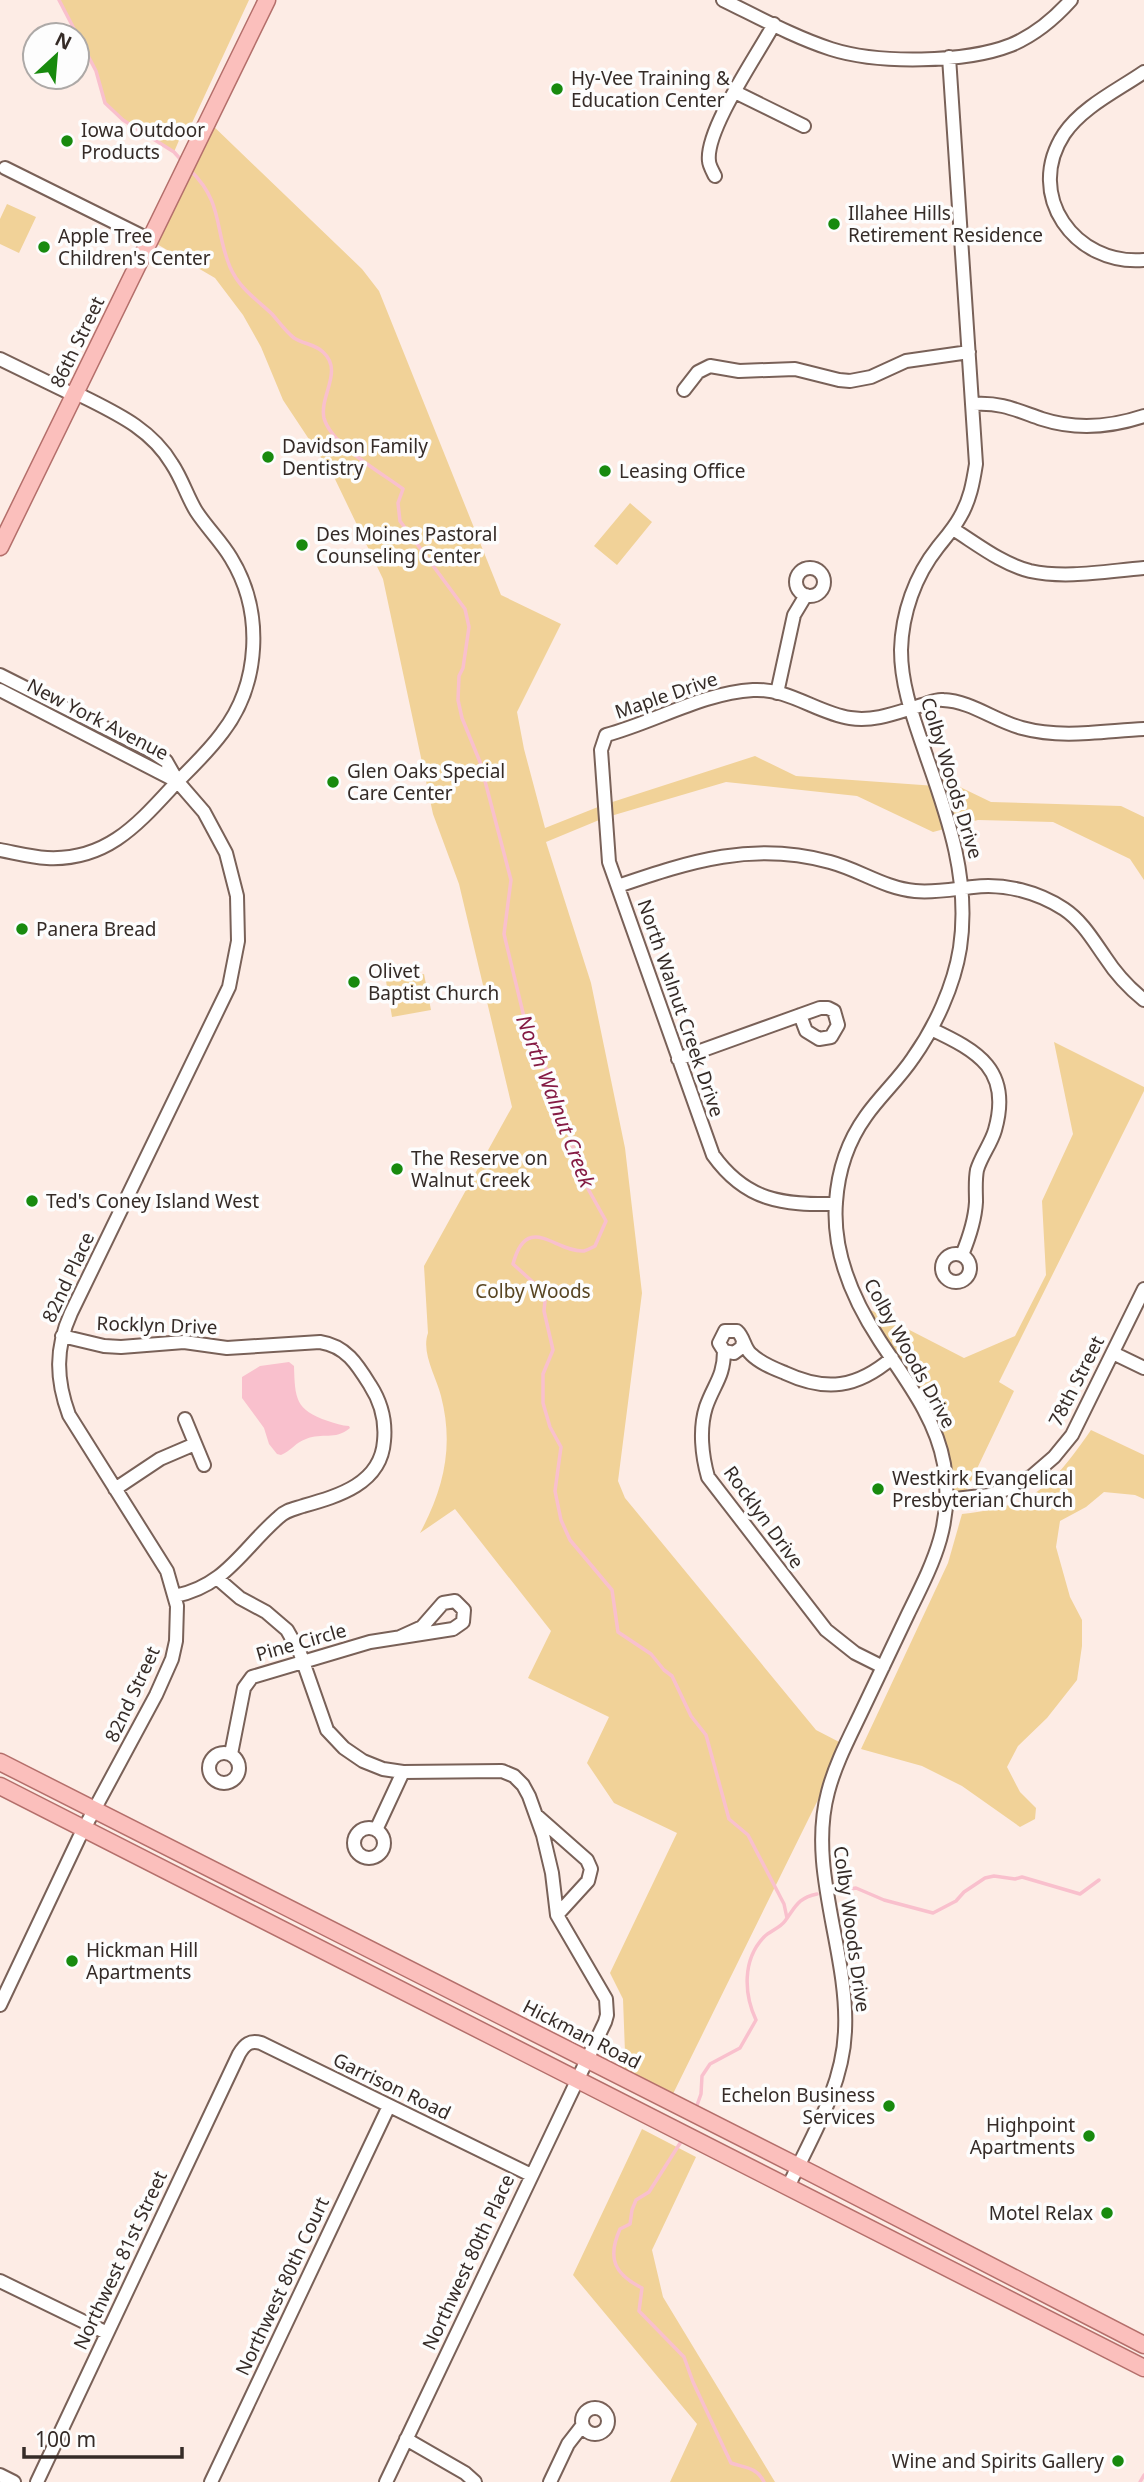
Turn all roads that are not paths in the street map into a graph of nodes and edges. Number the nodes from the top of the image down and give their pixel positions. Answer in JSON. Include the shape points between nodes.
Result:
{"nodes":[{"id":1,"x":723,"y":0,"type":"edge"},
{"id":2,"x":1071,"y":0,"type":"edge"},
{"id":3,"x":266,"y":2,"type":"edge"},
{"id":4,"x":774,"y":24,"type":"junction"},
{"id":5,"x":949,"y":57,"type":"junction"},
{"id":6,"x":1144,"y":72,"type":"edge"},
{"id":7,"x":735,"y":92,"type":"junction"},
{"id":8,"x":804,"y":126,"type":"dead end"},
{"id":9,"x":5,"y":168,"type":"dead end"},
{"id":10,"x":715,"y":176,"type":"dead end"},
{"id":11,"x":150,"y":240,"type":"junction"},
{"id":12,"x":1144,"y":260,"type":"edge"},
{"id":13,"x":969,"y":352,"type":"junction"},
{"id":14,"x":0,"y":359,"type":"edge"},
{"id":15,"x":684,"y":390,"type":"dead end"},
{"id":16,"x":75,"y":394,"type":"junction"},
{"id":17,"x":973,"y":404,"type":"junction"},
{"id":18,"x":1144,"y":416,"type":"edge"},
{"id":19,"x":953,"y":529,"type":"junction"},
{"id":20,"x":0,"y":547,"type":"edge"},
{"id":21,"x":1144,"y":568,"type":"edge"},
{"id":22,"x":806,"y":595,"type":"dead end"},
{"id":23,"x":0,"y":675,"type":"edge"},
{"id":24,"x":0,"y":690,"type":"edge"},
{"id":25,"x":777,"y":693,"type":"junction"},
{"id":26,"x":910,"y":708,"type":"junction"},
{"id":27,"x":1144,"y":729,"type":"edge"},
{"id":28,"x":606,"y":735,"type":"joint"},
{"id":29,"x":178,"y":782,"type":"junction"},
{"id":30,"x":0,"y":850,"type":"edge"},
{"id":31,"x":618,"y":886,"type":"junction"},
{"id":32,"x":962,"y":888,"type":"junction"},
{"id":33,"x":1144,"y":1000,"type":"edge"},
{"id":34,"x":220,"y":1009,"type":"joint"},
{"id":35,"x":800,"y":1015,"type":"dead end"},
{"id":36,"x":931,"y":1029,"type":"junction"},
{"id":37,"x":678,"y":1059,"type":"junction"},
{"id":38,"x":836,"y":1204,"type":"junction"},
{"id":39,"x":962,"y":1255,"type":"dead end"},
{"id":40,"x":1144,"y":1289,"type":"edge"},
{"id":41,"x":62,"y":1336,"type":"junction"},
{"id":42,"x":743,"y":1340,"type":"junction"},
{"id":43,"x":724,"y":1351,"type":"junction"},
{"id":44,"x":1113,"y":1353,"type":"junction"},
{"id":45,"x":892,"y":1358,"type":"junction"},
{"id":46,"x":1144,"y":1368,"type":"edge"},
{"id":47,"x":185,"y":1419,"type":"dead end"},
{"id":48,"x":195,"y":1444,"type":"junction"},
{"id":49,"x":204,"y":1465,"type":"dead end"},
{"id":50,"x":115,"y":1489,"type":"junction"},
{"id":51,"x":947,"y":1500,"type":"junction"},
{"id":52,"x":218,"y":1579,"type":"junction"},
{"id":53,"x":175,"y":1596,"type":"junction"},
{"id":54,"x":400,"y":1637,"type":"junction"},
{"id":55,"x":303,"y":1663,"type":"junction"},
{"id":56,"x":883,"y":1667,"type":"junction"},
{"id":57,"x":231,"y":1754,"type":"dead end"},
{"id":58,"x":0,"y":1762,"type":"edge"},
{"id":59,"x":403,"y":1772,"type":"junction"},
{"id":60,"x":0,"y":1786,"type":"edge"},
{"id":61,"x":94,"y":1810,"type":"junction"},
{"id":62,"x":536,"y":1814,"type":"junction"},
{"id":63,"x":84,"y":1828,"type":"junction"},
{"id":64,"x":376,"y":1830,"type":"dead end"},
{"id":65,"x":557,"y":1915,"type":"junction"},
{"id":66,"x":0,"y":2005,"type":"edge"},
{"id":67,"x":239,"y":2054,"type":"joint"},
{"id":68,"x":586,"y":2060,"type":"junction"},
{"id":69,"x":576,"y":2079,"type":"junction"},
{"id":70,"x":388,"y":2106,"type":"junction"},
{"id":71,"x":797,"y":2167,"type":"junction"},
{"id":72,"x":531,"y":2175,"type":"junction"},
{"id":73,"x":788,"y":2187,"type":"junction"},
{"id":74,"x":0,"y":2281,"type":"edge"},
{"id":75,"x":107,"y":2333,"type":"junction"},
{"id":76,"x":1144,"y":2345,"type":"edge"},
{"id":77,"x":1144,"y":2368,"type":"edge"},
{"id":78,"x":582,"y":2426,"type":"dead end"},
{"id":79,"x":406,"y":2439,"type":"junction"},
{"id":80,"x":0,"y":2475,"type":"edge"},
{"id":81,"x":14,"y":2482,"type":"edge"},
{"id":82,"x":37,"y":2482,"type":"edge"},
{"id":83,"x":211,"y":2482,"type":"edge"},
{"id":84,"x":386,"y":2482,"type":"edge"},
{"id":85,"x":475,"y":2482,"type":"edge"},
{"id":86,"x":550,"y":2482,"type":"edge"}],
"edges":[{"from":1,"to":4,"type":"street"},
{"from":2,"to":5,"type":"street","via":[[1046,25],[1013,44]]},
{"from":3,"to":11,"type":"main road","name":"86th Street"},
{"from":4,"to":5,"type":"street","via":[[811,42],[858,56]]},
{"from":4,"to":7,"type":"street"},
{"from":5,"to":13,"type":"street","name":"Colby Woods Drive"},
{"from":6,"to":12,"type":"street","via":[[1074,121],[1056,148],[1051,189],[1068,230],[1089,249],[1118,260]]},
{"from":7,"to":8,"type":"street"},
{"from":7,"to":10,"type":"street","via":[[713,135],[709,161]]},
{"from":9,"to":11,"type":"street"},
{"from":11,"to":16,"type":"main road","name":"86th Street"},
{"from":13,"to":15,"type":"street","via":[[906,361],[850,381],[795,369],[739,371],[710,366],[698,372]]},
{"from":13,"to":17,"type":"street","name":"Colby Woods Drive"},
{"from":14,"to":16,"type":"street"},
{"from":16,"to":20,"type":"main road","name":"86th Street"},
{"from":16,"to":29,"type":"street","via":[[122,416],[155,440],[175,467],[197,513],[232,559],[248,596],[253,656],[242,698],[223,733]]},
{"from":17,"to":18,"type":"street","via":[[998,404],[1080,426]]},
{"from":17,"to":19,"type":"street","name":"Colby Woods Drive","via":[[974,477]]},
{"from":19,"to":21,"type":"street","via":[[1027,570],[1062,574]]},
{"from":19,"to":26,"type":"street","name":"Colby Woods Drive","via":[[927,563],[905,613],[902,667]]},
{"from":22,"to":25,"type":"street","via":[[794,615]]},
{"from":23,"to":29,"type":"street","name":"New York Avenue","via":[[139,743],[166,761]]},
{"from":24,"to":29,"type":"street","name":"New York Avenue"},
{"from":25,"to":26,"type":"street","name":"Maple Drive","via":[[852,718],[883,717]]},
{"from":25,"to":28,"type":"street","name":"Maple Drive","via":[[738,692]]},
{"from":26,"to":27,"type":"street","name":"Maple Drive","via":[[940,699],[1036,731]]},
{"from":26,"to":32,"type":"street","name":"Colby Woods Drive","via":[[958,858]]},
{"from":28,"to":31,"type":"street","name":"North Walnut Creek Drive","via":[[601,750],[603,801],[610,862]]},
{"from":29,"to":30,"type":"street","via":[[124,836],[92,852],[58,858]]},
{"from":29,"to":34,"type":"street","name":"New York Avenue","via":[[216,832],[235,885],[238,941]]},
{"from":31,"to":32,"type":"street","via":[[689,862],[737,854],[814,858],[890,887],[916,891]]},
{"from":31,"to":37,"type":"street","name":"North Walnut Creek Drive"},
{"from":32,"to":33,"type":"street","via":[[1020,890],[1065,910]]},
{"from":32,"to":36,"type":"street","name":"Colby Woods Drive","via":[[960,950]]},
{"from":34,"to":41,"type":"street","name":"82nd Place"},
{"from":35,"to":37,"type":"street"},
{"from":36,"to":38,"type":"street","name":"Colby Woods Drive","via":[[852,1140]]},
{"from":36,"to":39,"type":"street","via":[[978,1054],[991,1070],[999,1097],[994,1133],[977,1171],[973,1226]]},
{"from":37,"to":38,"type":"street","name":"North Walnut Creek Drive","via":[[713,1155],[740,1185],[764,1198],[801,1205]]},
{"from":38,"to":45,"type":"street","name":"Colby Woods Drive","via":[[842,1267]]},
{"from":40,"to":44,"type":"street","name":"78th Street"},
{"from":41,"to":50,"type":"street","name":"82nd Place","via":[[58,1376],[65,1406]]},
{"from":41,"to":52,"type":"street","name":"Rocklyn Drive","via":[[121,1347],[184,1342],[227,1348],[320,1342],[339,1347],[352,1358],[379,1402],[385,1430],[384,1447],[373,1471],[342,1493],[282,1514]]},
{"from":42,"to":43,"type":"street","via":[[737,1352]]},
{"from":42,"to":43,"type":"street","name":"Rocklyn Drive","via":[[737,1331],[724,1331],[719,1343]]},
{"from":42,"to":45,"type":"street","via":[[749,1353],[767,1365],[804,1382],[824,1385],[855,1381]]},
{"from":43,"to":56,"type":"street","name":"Rocklyn Drive","via":[[724,1370],[705,1409],[703,1458],[708,1477],[825,1630]]},
{"from":44,"to":46,"type":"street"},
{"from":44,"to":51,"type":"street","name":"78th Street","via":[[1072,1435],[1054,1457],[1007,1489]]},
{"from":45,"to":51,"type":"street","name":"Colby Woods Drive","via":[[940,1447]]},
{"from":47,"to":48,"type":"street"},
{"from":48,"to":49,"type":"street"},
{"from":48,"to":50,"type":"street","via":[[160,1459]]},
{"from":50,"to":53,"type":"street","name":"82nd Place","via":[[159,1556]]},
{"from":51,"to":56,"type":"street","name":"Colby Woods Drive","via":[[937,1554]]},
{"from":52,"to":53,"type":"street"},
{"from":52,"to":55,"type":"street","via":[[277,1620],[295,1642]]},
{"from":53,"to":61,"type":"street","name":"82nd Street","via":[[178,1623],[172,1659]]},
{"from":54,"to":54,"type":"street","name":"Pine Circle","via":[[458,1626],[464,1610],[455,1601],[443,1603],[422,1627]]},
{"from":54,"to":55,"type":"street","name":"Pine Circle"},
{"from":55,"to":57,"type":"street","name":"Pine Circle","via":[[259,1674],[246,1683]]},
{"from":55,"to":59,"type":"street","via":[[327,1730],[363,1761]]},
{"from":56,"to":71,"type":"street","name":"Colby Woods Drive","via":[[832,1776],[822,1820],[821,1842],[843,1983],[845,2036],[836,2081]]},
{"from":58,"to":61,"type":"main road","name":"Hickman Road"},
{"from":59,"to":62,"type":"street","via":[[502,1771],[523,1785]]},
{"from":59,"to":64,"type":"street"},
{"from":60,"to":63,"type":"main road"},
{"from":61,"to":63,"type":"street","name":"82nd Street"},
{"from":61,"to":68,"type":"main road","name":"Hickman Road"},
{"from":62,"to":65,"type":"street","via":[[552,1873]]},
{"from":62,"to":65,"type":"street","via":[[587,1860],[591,1869],[588,1881]]},
{"from":63,"to":66,"type":"street","name":"82nd Street"},
{"from":63,"to":69,"type":"main road"},
{"from":65,"to":68,"type":"street","name":"Northwest 80th Place","via":[[606,1999],[607,2015]]},
{"from":67,"to":70,"type":"street","name":"Garrison Road","via":[[247,2043],[261,2043]]},
{"from":67,"to":75,"type":"street","name":"Northwest 81st Street"},
{"from":68,"to":69,"type":"street","name":"Northwest 80th Place"},
{"from":68,"to":71,"type":"main road","name":"Hickman Road"},
{"from":69,"to":72,"type":"street","name":"Northwest 80th Place"},
{"from":69,"to":73,"type":"main road"},
{"from":70,"to":72,"type":"street","name":"Garrison Road"},
{"from":70,"to":83,"type":"street","name":"Northwest 80th Court"},
{"from":71,"to":73,"type":"street","name":"Colby Woods Drive"},
{"from":71,"to":76,"type":"main road","name":"Hickman Road"},
{"from":72,"to":79,"type":"street","name":"Northwest 80th Place"},
{"from":73,"to":77,"type":"main road"},
{"from":74,"to":75,"type":"street"},
{"from":75,"to":82,"type":"street","name":"Northwest 81st Street"},
{"from":78,"to":86,"type":"street"},
{"from":79,"to":84,"type":"street","name":"Northwest 80th Place"},
{"from":79,"to":85,"type":"street"},
{"from":80,"to":81,"type":"street"}]}
